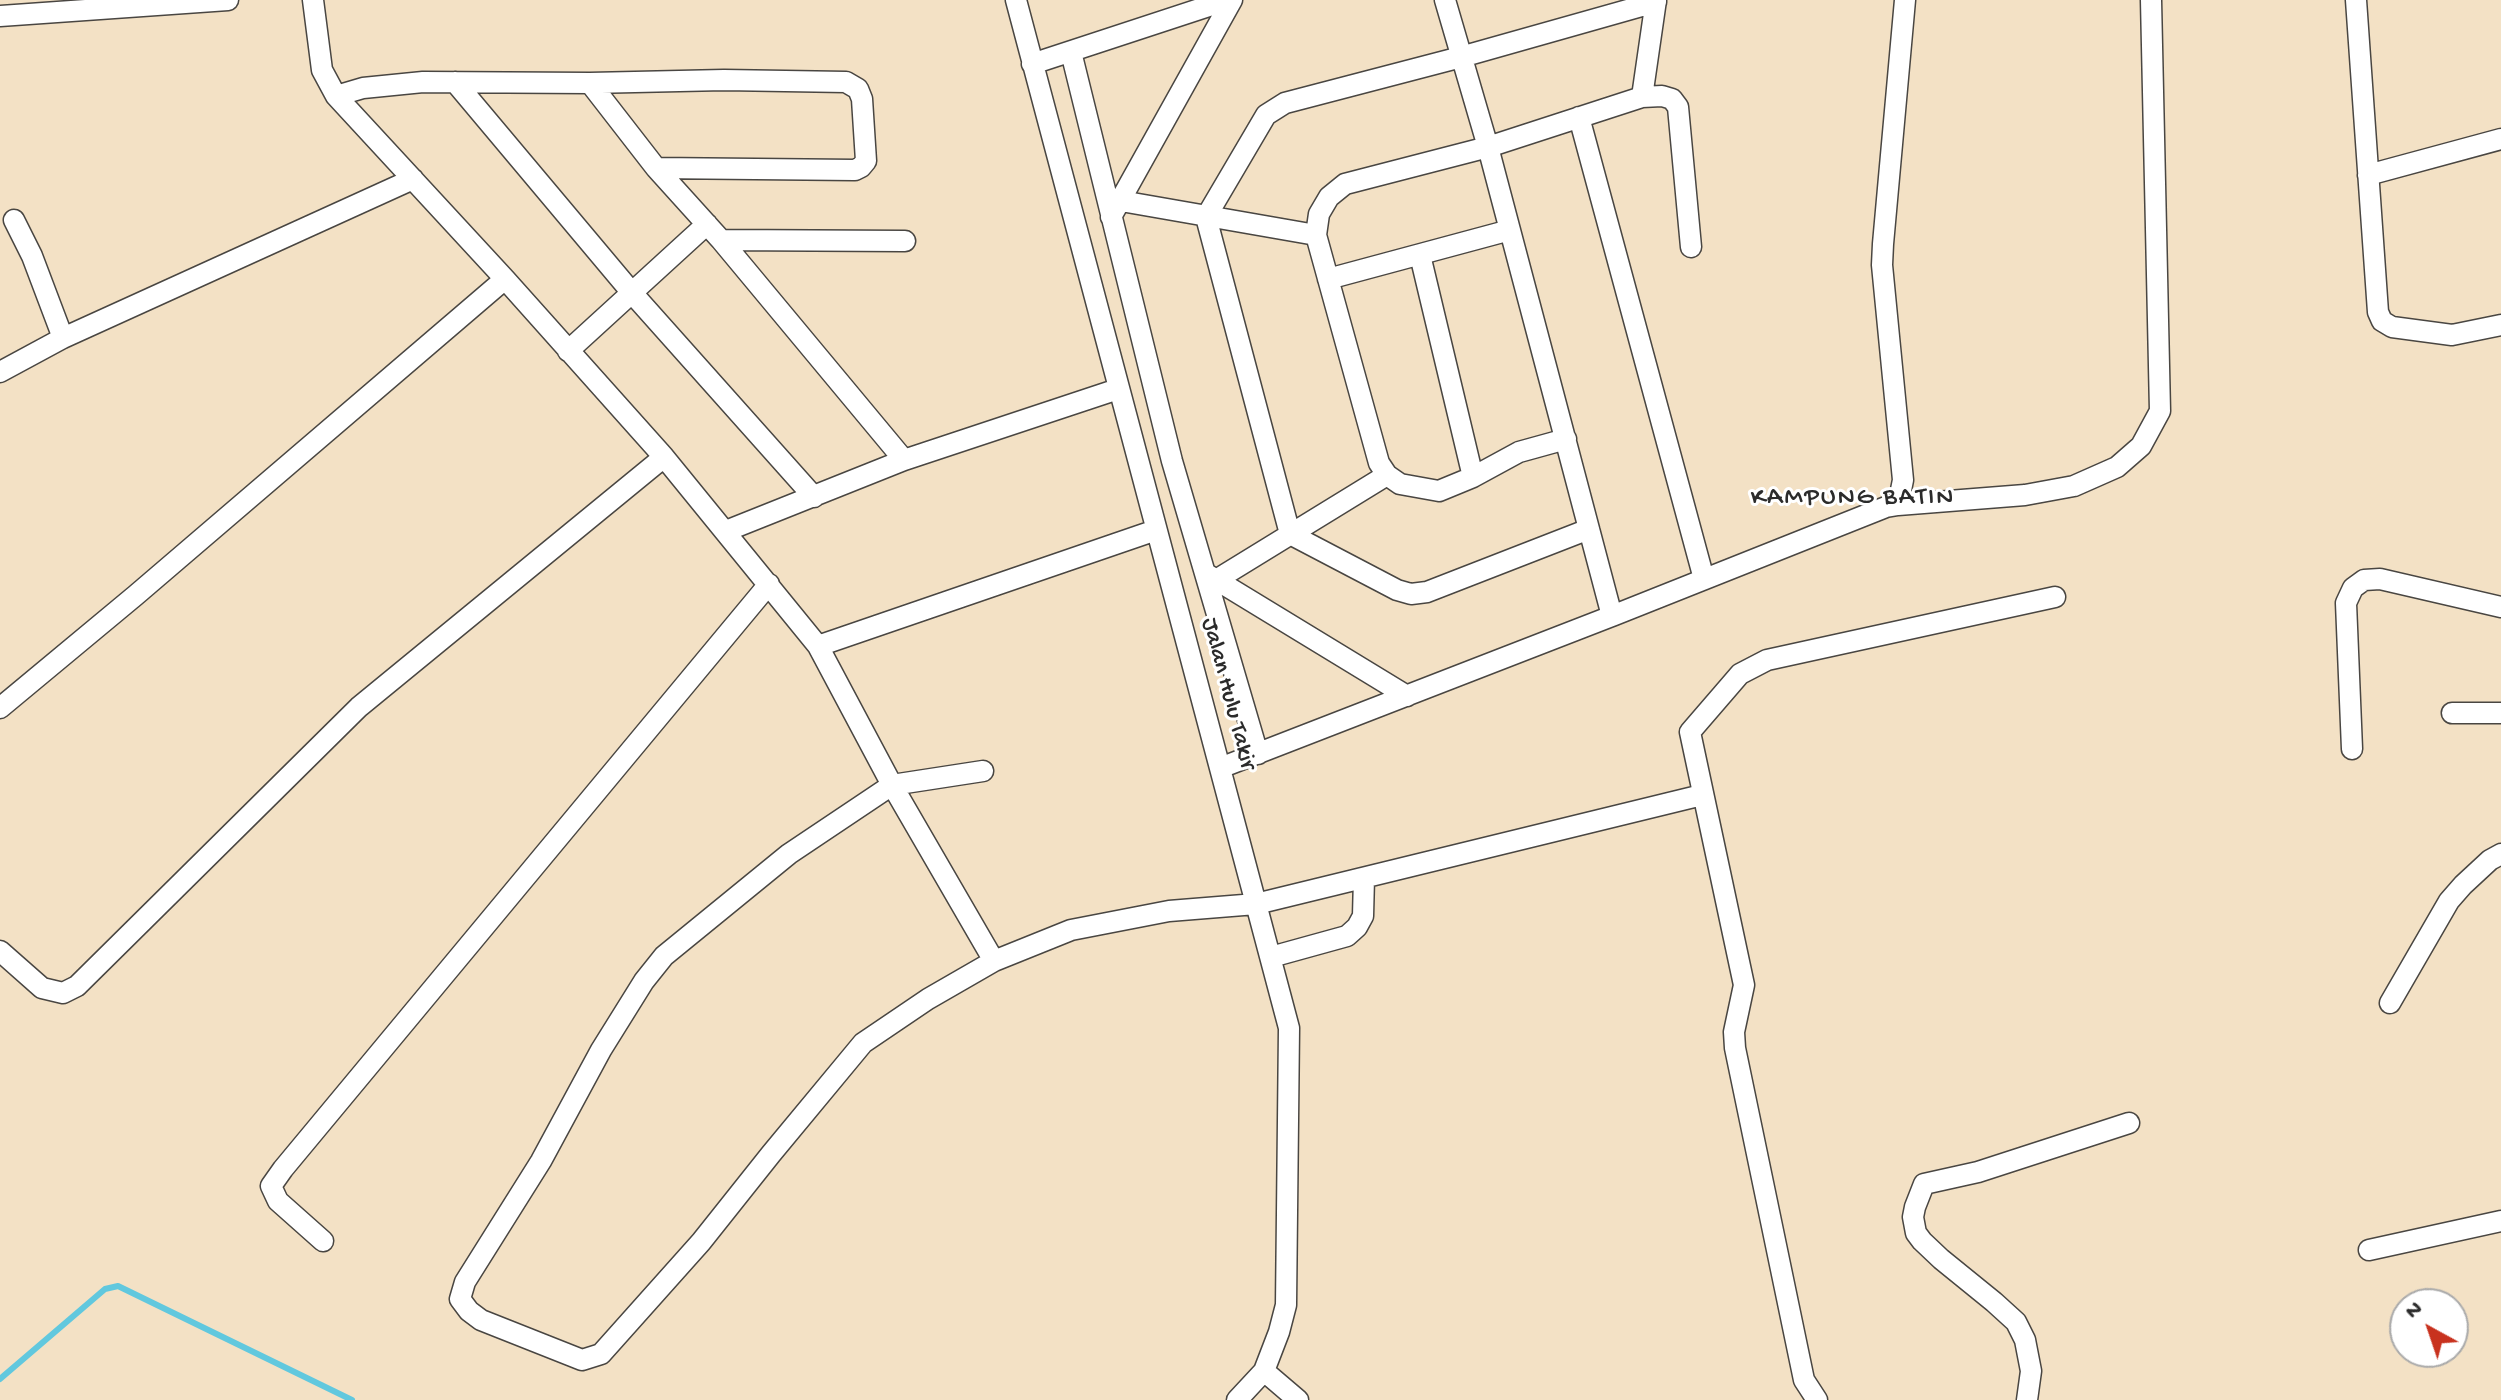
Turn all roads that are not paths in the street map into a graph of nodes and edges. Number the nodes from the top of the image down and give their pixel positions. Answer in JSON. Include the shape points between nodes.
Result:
{"nodes":[{"id":1,"x":228,"y":0,"type":"edge"},
{"id":2,"x":313,"y":0,"type":"edge"},
{"id":3,"x":1016,"y":0,"type":"edge"},
{"id":4,"x":1230,"y":0,"type":"edge"},
{"id":5,"x":1445,"y":0,"type":"edge"},
{"id":6,"x":1905,"y":0,"type":"edge"},
{"id":7,"x":2151,"y":0,"type":"edge"},
{"id":8,"x":2356,"y":0,"type":"edge"},
{"id":9,"x":1656,"y":1,"type":"edge"},
{"id":10,"x":1202,"y":4,"type":"edge"},
{"id":11,"x":0,"y":16,"type":"edge"},
{"id":12,"x":1071,"y":52,"type":"junction"},
{"id":13,"x":1461,"y":57,"type":"junction"},
{"id":14,"x":1032,"y":64,"type":"junction"},
{"id":15,"x":455,"y":82,"type":"junction"},
{"id":16,"x":590,"y":83,"type":"junction"},
{"id":17,"x":336,"y":96,"type":"junction"},
{"id":18,"x":1642,"y":97,"type":"junction"},
{"id":19,"x":1579,"y":117,"type":"junction"},
{"id":20,"x":2501,"y":139,"type":"edge"},
{"id":21,"x":1488,"y":147,"type":"junction"},
{"id":22,"x":656,"y":168,"type":"junction"},
{"id":23,"x":2368,"y":175,"type":"junction"},
{"id":24,"x":413,"y":179,"type":"junction"},
{"id":25,"x":1116,"y":209,"type":"junction"},
{"id":26,"x":1206,"y":217,"type":"junction"},
{"id":27,"x":14,"y":220,"type":"dead end"},
{"id":28,"x":1510,"y":230,"type":"junction"},
{"id":29,"x":714,"y":232,"type":"junction"},
{"id":30,"x":1316,"y":235,"type":"junction"},
{"id":31,"x":905,"y":241,"type":"dead end"},
{"id":32,"x":1691,"y":247,"type":"dead end"},
{"id":33,"x":1420,"y":255,"type":"junction"},
{"id":34,"x":505,"y":279,"type":"junction"},
{"id":35,"x":1328,"y":279,"type":"junction"},
{"id":36,"x":633,"y":294,"type":"junction"},
{"id":37,"x":2501,"y":325,"type":"edge"},
{"id":38,"x":63,"y":338,"type":"junction"},
{"id":39,"x":568,"y":351,"type":"junction"},
{"id":40,"x":0,"y":372,"type":"edge"},
{"id":41,"x":1118,"y":389,"type":"junction"},
{"id":42,"x":1566,"y":439,"type":"junction"},
{"id":43,"x":664,"y":457,"type":"junction"},
{"id":44,"x":904,"y":460,"type":"junction"},
{"id":45,"x":1387,"y":475,"type":"junction"},
{"id":46,"x":1473,"y":477,"type":"junction"},
{"id":47,"x":814,"y":497,"type":"junction"},
{"id":48,"x":1898,"y":505,"type":"junction"},
{"id":49,"x":1589,"y":529,"type":"junction"},
{"id":50,"x":1156,"y":530,"type":"junction"},
{"id":51,"x":726,"y":531,"type":"junction"},
{"id":52,"x":1290,"y":534,"type":"junction"},
{"id":53,"x":1211,"y":576,"type":"junction"},
{"id":54,"x":1704,"y":579,"type":"junction"},
{"id":55,"x":769,"y":584,"type":"junction"},
{"id":56,"x":2055,"y":597,"type":"dead end"},
{"id":57,"x":2501,"y":607,"type":"edge"},
{"id":58,"x":1612,"y":616,"type":"junction"},
{"id":59,"x":818,"y":646,"type":"junction"},
{"id":60,"x":1407,"y":696,"type":"junction"},
{"id":61,"x":1,"y":703,"type":"edge"},
{"id":62,"x":2452,"y":713,"type":"dead end"},
{"id":63,"x":2501,"y":713,"type":"edge"},
{"id":64,"x":2352,"y":749,"type":"dead end"},
{"id":65,"x":1258,"y":754,"type":"junction"},
{"id":66,"x":1220,"y":768,"type":"junction"},
{"id":67,"x":983,"y":771,"type":"dead end"},
{"id":68,"x":892,"y":785,"type":"junction"},
{"id":69,"x":1702,"y":795,"type":"junction"},
{"id":70,"x":2501,"y":854,"type":"edge"},
{"id":71,"x":1364,"y":878,"type":"junction"},
{"id":72,"x":1256,"y":904,"type":"junction"},
{"id":73,"x":0,"y":951,"type":"edge"},
{"id":74,"x":1271,"y":957,"type":"junction"},
{"id":75,"x":994,"y":961,"type":"junction"},
{"id":76,"x":2390,"y":1003,"type":"dead end"},
{"id":77,"x":2129,"y":1123,"type":"dead end"},
{"id":78,"x":2501,"y":1221,"type":"edge"},
{"id":79,"x":323,"y":1241,"type":"dead end"},
{"id":80,"x":2369,"y":1250,"type":"dead end"},
{"id":81,"x":1264,"y":1371,"type":"junction"},
{"id":82,"x":1804,"y":1380,"type":"junction"},
{"id":83,"x":1237,"y":1400,"type":"edge"},
{"id":84,"x":1298,"y":1400,"type":"edge"},
{"id":85,"x":1796,"y":1400,"type":"edge"},
{"id":86,"x":1817,"y":1400,"type":"edge"},
{"id":87,"x":2027,"y":1400,"type":"edge"}],
"edges":[{"from":1,"to":11,"type":"street"},
{"from":2,"to":17,"type":"street","via":[[322,70]]},
{"from":3,"to":14,"type":"street","name":"Jalan Hulu Takir"},
{"from":4,"to":10,"type":"street"},
{"from":4,"to":25,"type":"street"},
{"from":5,"to":13,"type":"street"},
{"from":6,"to":48,"type":"street","via":[[1882,255],[1903,480]]},
{"from":7,"to":48,"type":"street","via":[[2160,411],[2141,446],[2117,467],[2074,486]]},
{"from":8,"to":23,"type":"street"},
{"from":9,"to":13,"type":"street"},
{"from":9,"to":18,"type":"street"},
{"from":10,"to":12,"type":"street"},
{"from":12,"to":14,"type":"street"},
{"from":12,"to":25,"type":"street"},
{"from":13,"to":21,"type":"street"},
{"from":13,"to":26,"type":"street","via":[[1285,103],[1266,115]]},
{"from":14,"to":41,"type":"street","name":"Jalan Hulu Takir"},
{"from":15,"to":16,"type":"street"},
{"from":15,"to":17,"type":"street","via":[[363,88]]},
{"from":15,"to":36,"type":"street"},
{"from":16,"to":22,"type":"street"},
{"from":16,"to":22,"type":"street","via":[[846,82],[862,99],[866,161],[861,167]]},
{"from":17,"to":24,"type":"street"},
{"from":18,"to":19,"type":"street"},
{"from":18,"to":32,"type":"street","via":[[1662,96],[1678,107]]},
{"from":19,"to":21,"type":"street"},
{"from":19,"to":54,"type":"street"},
{"from":20,"to":23,"type":"street"},
{"from":21,"to":28,"type":"street"},
{"from":21,"to":30,"type":"street","via":[[1345,184],[1319,214]]},
{"from":22,"to":29,"type":"street"},
{"from":23,"to":37,"type":"street","via":[[2382,321],[2452,335]]},
{"from":24,"to":34,"type":"street"},
{"from":24,"to":38,"type":"street"},
{"from":25,"to":26,"type":"street"},
{"from":25,"to":53,"type":"street","via":[[1172,461]]},
{"from":26,"to":30,"type":"street"},
{"from":26,"to":52,"type":"street"},
{"from":27,"to":38,"type":"street"},
{"from":28,"to":33,"type":"street"},
{"from":28,"to":42,"type":"street"},
{"from":29,"to":31,"type":"street"},
{"from":29,"to":36,"type":"street"},
{"from":29,"to":44,"type":"street"},
{"from":30,"to":35,"type":"street"},
{"from":33,"to":35,"type":"street"},
{"from":33,"to":46,"type":"street"},
{"from":34,"to":39,"type":"street"},
{"from":34,"to":61,"type":"street","via":[[147,586]]},
{"from":35,"to":45,"type":"street","via":[[1379,463]]},
{"from":36,"to":39,"type":"street"},
{"from":36,"to":47,"type":"street"},
{"from":38,"to":40,"type":"street"},
{"from":39,"to":43,"type":"street"},
{"from":41,"to":44,"type":"street"},
{"from":41,"to":50,"type":"street","name":"Jalan Hulu Takir"},
{"from":42,"to":46,"type":"street","via":[[1519,452]]},
{"from":42,"to":49,"type":"street"},
{"from":43,"to":51,"type":"street"},
{"from":43,"to":73,"type":"street","via":[[359,707],[77,986],[63,993],[42,988]]},
{"from":44,"to":47,"type":"street"},
{"from":45,"to":46,"type":"street","via":[[1400,484],[1439,491]]},
{"from":45,"to":52,"type":"street"},
{"from":47,"to":51,"type":"street"},
{"from":48,"to":54,"type":"street"},
{"from":49,"to":52,"type":"street","via":[[1411,594]]},
{"from":49,"to":58,"type":"street"},
{"from":50,"to":59,"type":"street"},
{"from":50,"to":66,"type":"street","name":"Jalan Hulu Takir"},
{"from":51,"to":55,"type":"street"},
{"from":52,"to":53,"type":"street"},
{"from":53,"to":60,"type":"street"},
{"from":53,"to":65,"type":"street"},
{"from":54,"to":58,"type":"street"},
{"from":55,"to":59,"type":"street"},
{"from":55,"to":79,"type":"street","via":[[271,1186],[278,1201]]},
{"from":56,"to":69,"type":"street","via":[[1767,660],[1740,674],[1690,732]]},
{"from":57,"to":64,"type":"street","via":[[2380,579],[2364,580],[2353,588],[2346,603]]},
{"from":58,"to":60,"type":"street"},
{"from":59,"to":68,"type":"street"},
{"from":60,"to":65,"type":"street"},
{"from":62,"to":63,"type":"street"},
{"from":65,"to":66,"type":"street"},
{"from":66,"to":72,"type":"street","name":"Jalan Hulu Takir"},
{"from":67,"to":68,"type":"street"},
{"from":68,"to":75,"type":"street"},
{"from":68,"to":75,"type":"street","via":[[789,854],[664,956],[601,1050],[541,1161],[465,1282],[460,1299],[481,1320],[582,1360],[601,1354],[701,1242],[863,1043]]},
{"from":69,"to":71,"type":"street"},
{"from":69,"to":82,"type":"street","via":[[1744,985],[1735,1048]]},
{"from":70,"to":76,"type":"street","via":[[2449,901]]},
{"from":71,"to":72,"type":"street"},
{"from":71,"to":74,"type":"street","via":[[1363,916],[1347,936]]},
{"from":72,"to":74,"type":"street","name":"Jalan Hulu Takir"},
{"from":72,"to":75,"type":"street","via":[[1169,911],[1071,930]]},
{"from":74,"to":81,"type":"street","name":"Jalan Hulu Takir","via":[[1289,1028],[1286,1305]]},
{"from":77,"to":87,"type":"street","via":[[1924,1184],[1915,1207],[1916,1233],[1922,1241],[2016,1322],[2031,1371]]},
{"from":78,"to":80,"type":"street"},
{"from":81,"to":83,"type":"street","name":"Jalan Hulu Takir"},
{"from":81,"to":84,"type":"street"},
{"from":82,"to":85,"type":"street"},
{"from":82,"to":86,"type":"street"}]}
